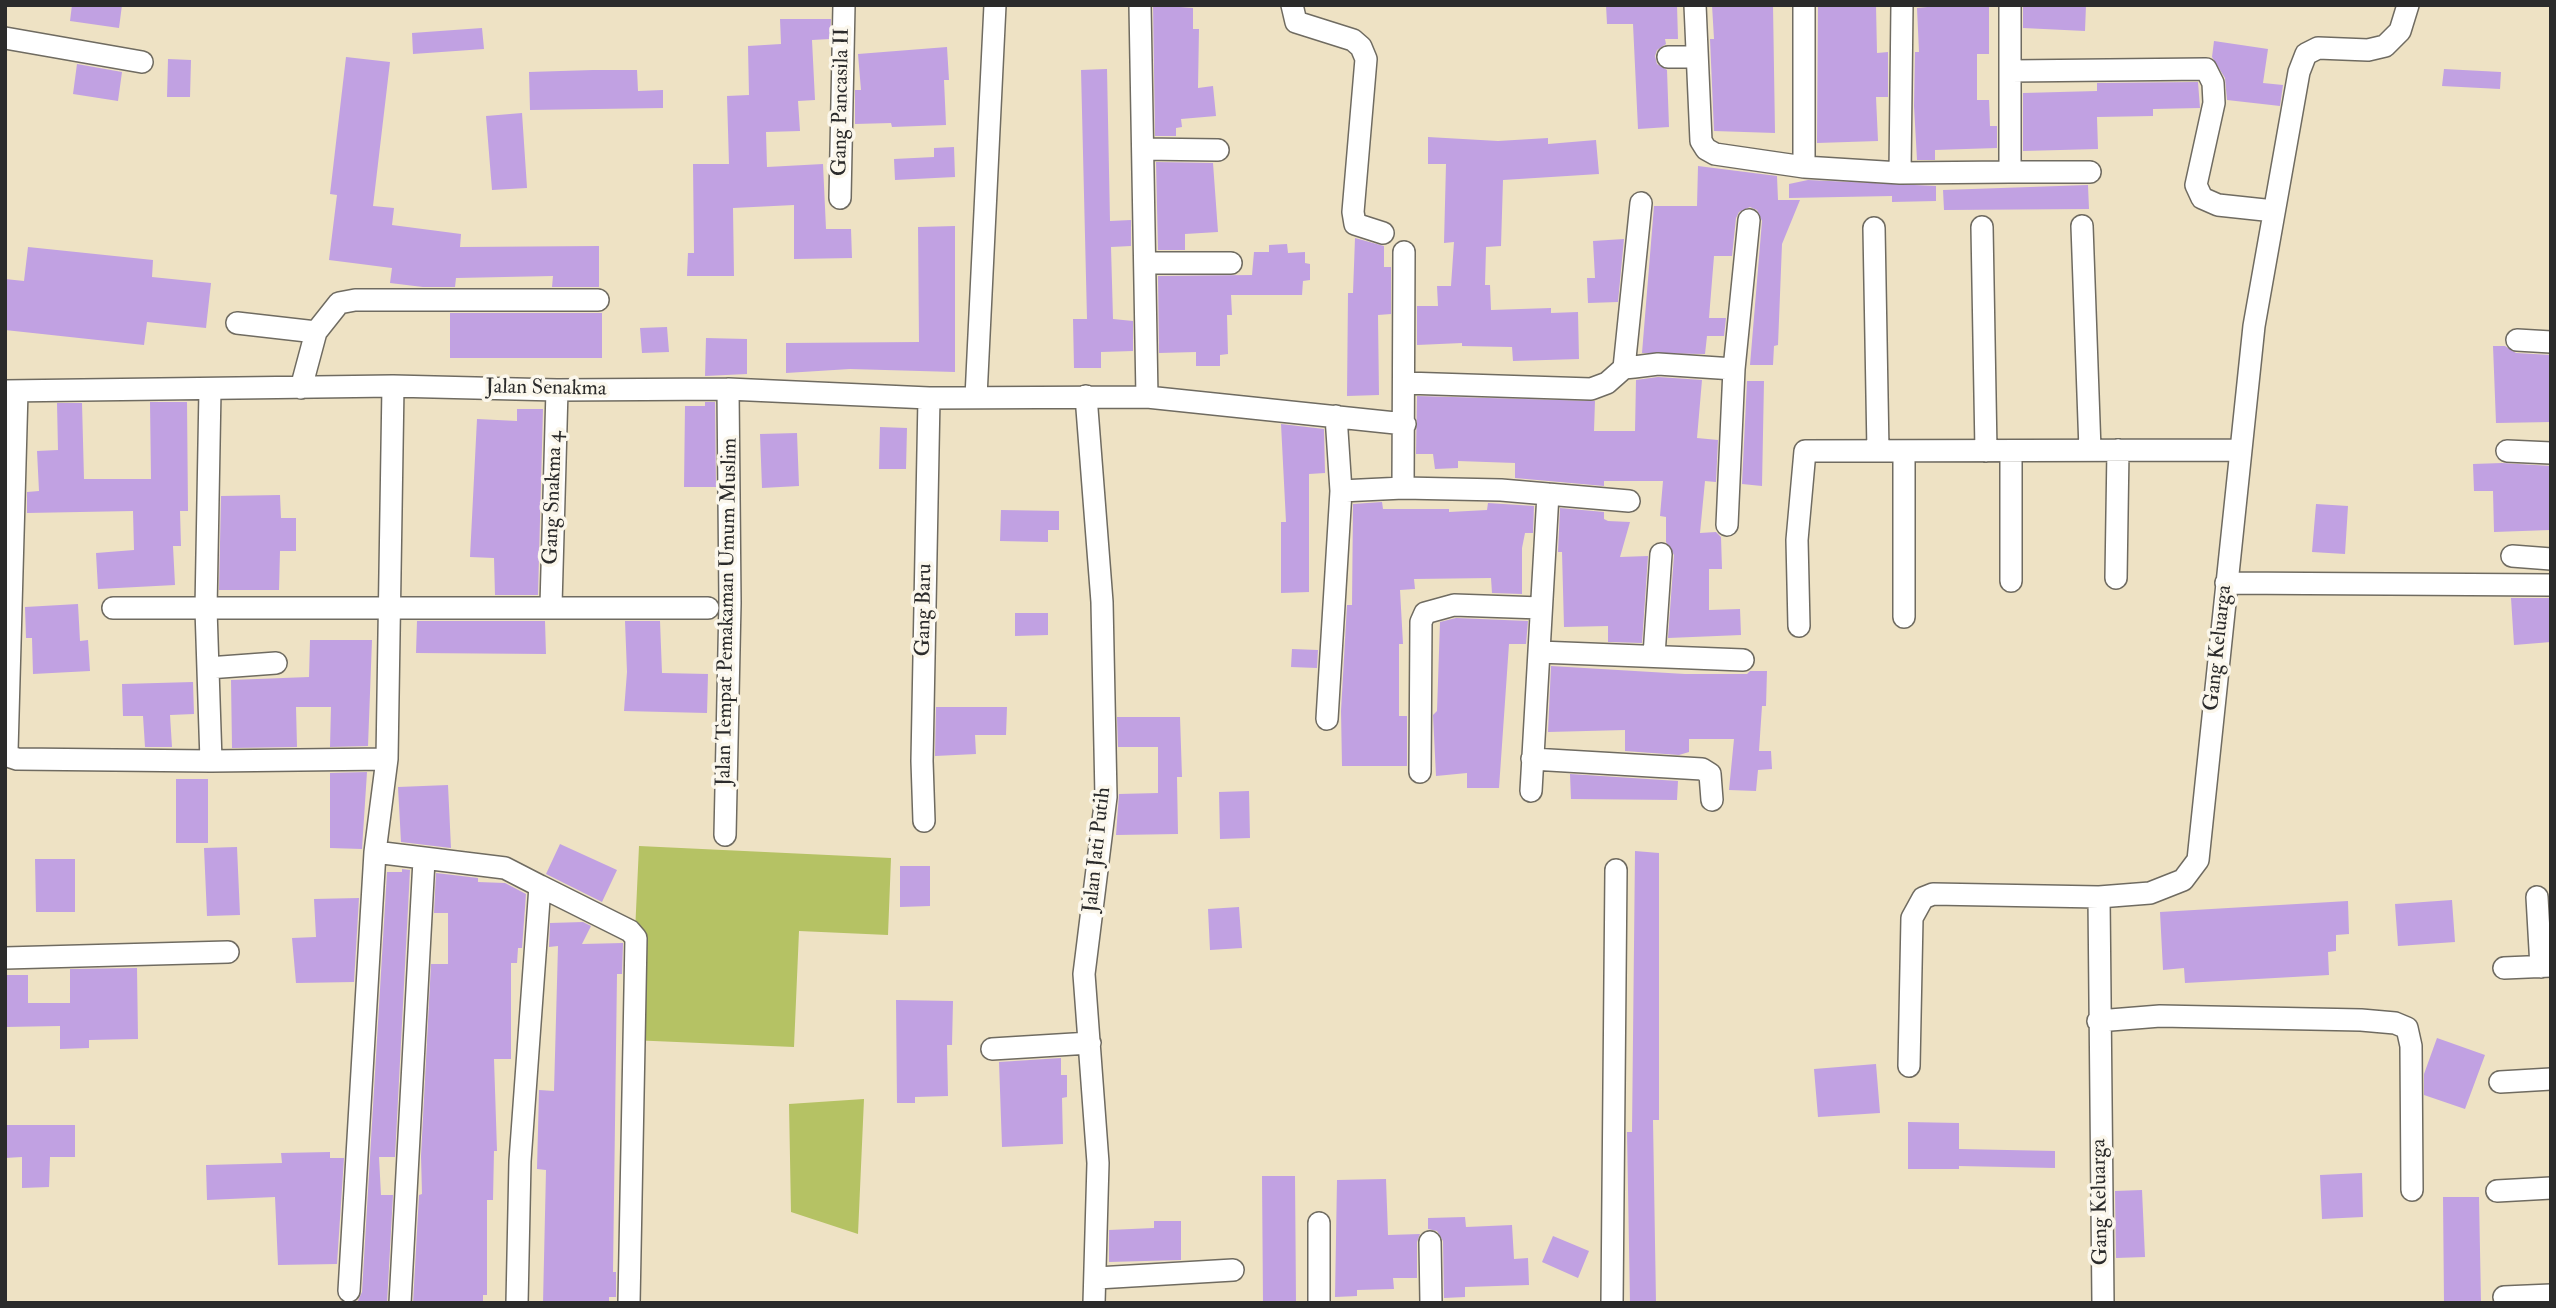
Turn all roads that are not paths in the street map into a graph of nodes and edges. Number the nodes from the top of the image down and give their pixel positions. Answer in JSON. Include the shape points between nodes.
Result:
{"nodes":[{"id":1,"x":844,"y":5,"type":"edge"},
{"id":2,"x":995,"y":5,"type":"edge"},
{"id":3,"x":1140,"y":5,"type":"edge"},
{"id":4,"x":1292,"y":5,"type":"edge"},
{"id":5,"x":1695,"y":5,"type":"edge"},
{"id":6,"x":1804,"y":5,"type":"edge"},
{"id":7,"x":1902,"y":5,"type":"edge"},
{"id":8,"x":2010,"y":5,"type":"edge"},
{"id":9,"x":2408,"y":5,"type":"edge"},
{"id":10,"x":5,"y":38,"type":"edge"},
{"id":11,"x":1668,"y":57,"type":"dead end"},
{"id":12,"x":1695,"y":57,"type":"junction"},
{"id":13,"x":142,"y":62,"type":"dead end"},
{"id":14,"x":2011,"y":71,"type":"junction"},
{"id":15,"x":1143,"y":149,"type":"junction"},
{"id":16,"x":1218,"y":150,"type":"dead end"},
{"id":17,"x":1804,"y":167,"type":"junction"},
{"id":18,"x":2010,"y":172,"type":"junction"},
{"id":19,"x":2090,"y":172,"type":"dead end"},
{"id":20,"x":1900,"y":173,"type":"junction"},
{"id":21,"x":840,"y":198,"type":"dead end"},
{"id":22,"x":1641,"y":203,"type":"dead end"},
{"id":23,"x":2274,"y":211,"type":"junction"},
{"id":24,"x":1749,"y":220,"type":"dead end"},
{"id":25,"x":2082,"y":226,"type":"dead end"},
{"id":26,"x":1982,"y":227,"type":"dead end"},
{"id":27,"x":1874,"y":228,"type":"dead end"},
{"id":28,"x":1383,"y":233,"type":"dead end"},
{"id":29,"x":1404,"y":252,"type":"dead end"},
{"id":30,"x":1146,"y":263,"type":"junction"},
{"id":31,"x":1230,"y":263,"type":"dead end"},
{"id":32,"x":598,"y":300,"type":"dead end"},
{"id":33,"x":237,"y":323,"type":"dead end"},
{"id":34,"x":316,"y":332,"type":"junction"},
{"id":35,"x":2517,"y":340,"type":"dead end"},
{"id":36,"x":2551,"y":342,"type":"edge"},
{"id":37,"x":1624,"y":368,"type":"junction"},
{"id":38,"x":1734,"y":369,"type":"junction"},
{"id":39,"x":1405,"y":383,"type":"junction"},
{"id":40,"x":393,"y":386,"type":"junction"},
{"id":41,"x":301,"y":388,"type":"junction"},
{"id":42,"x":729,"y":389,"type":"junction"},
{"id":43,"x":210,"y":390,"type":"junction"},
{"id":44,"x":557,"y":390,"type":"junction"},
{"id":45,"x":11,"y":391,"type":"edge"},
{"id":46,"x":1086,"y":396,"type":"junction"},
{"id":47,"x":976,"y":397,"type":"junction"},
{"id":48,"x":1147,"y":397,"type":"junction"},
{"id":49,"x":929,"y":398,"type":"junction"},
{"id":50,"x":1336,"y":416,"type":"junction"},
{"id":51,"x":1405,"y":424,"type":"junction"},
{"id":52,"x":2090,"y":450,"type":"junction"},
{"id":53,"x":2118,"y":450,"type":"junction"},
{"id":54,"x":2240,"y":450,"type":"junction"},
{"id":55,"x":1878,"y":451,"type":"junction"},
{"id":56,"x":1905,"y":451,"type":"junction"},
{"id":57,"x":1986,"y":451,"type":"junction"},
{"id":58,"x":2011,"y":451,"type":"junction"},
{"id":59,"x":2507,"y":451,"type":"dead end"},
{"id":60,"x":2551,"y":453,"type":"edge"},
{"id":61,"x":1403,"y":488,"type":"junction"},
{"id":62,"x":1341,"y":491,"type":"junction"},
{"id":63,"x":1548,"y":495,"type":"junction"},
{"id":64,"x":1629,"y":501,"type":"dead end"},
{"id":65,"x":1727,"y":525,"type":"dead end"},
{"id":66,"x":1661,"y":554,"type":"dead end"},
{"id":67,"x":2512,"y":556,"type":"dead end"},
{"id":68,"x":2551,"y":559,"type":"edge"},
{"id":69,"x":2116,"y":578,"type":"dead end"},
{"id":70,"x":2011,"y":582,"type":"dead end"},
{"id":71,"x":2226,"y":583,"type":"junction"},
{"id":72,"x":2551,"y":585,"type":"edge"},
{"id":73,"x":551,"y":605,"type":"junction"},
{"id":74,"x":391,"y":607,"type":"junction"},
{"id":75,"x":113,"y":608,"type":"dead end"},
{"id":76,"x":708,"y":608,"type":"dead end"},
{"id":77,"x":1541,"y":608,"type":"junction"},
{"id":78,"x":206,"y":609,"type":"junction"},
{"id":79,"x":1904,"y":617,"type":"dead end"},
{"id":80,"x":1799,"y":626,"type":"dead end"},
{"id":81,"x":1539,"y":652,"type":"junction"},
{"id":82,"x":1654,"y":655,"type":"junction"},
{"id":83,"x":1742,"y":660,"type":"dead end"},
{"id":84,"x":276,"y":663,"type":"dead end"},
{"id":85,"x":208,"y":668,"type":"junction"},
{"id":86,"x":7,"y":699,"type":"edge"},
{"id":87,"x":1327,"y":719,"type":"dead end"},
{"id":88,"x":387,"y":758,"type":"junction"},
{"id":89,"x":1532,"y":759,"type":"junction"},
{"id":90,"x":211,"y":761,"type":"junction"},
{"id":91,"x":1420,"y":772,"type":"dead end"},
{"id":92,"x":1531,"y":791,"type":"dead end"},
{"id":93,"x":1712,"y":800,"type":"dead end"},
{"id":94,"x":924,"y":821,"type":"dead end"},
{"id":95,"x":725,"y":835,"type":"dead end"},
{"id":96,"x":374,"y":852,"type":"junction"},
{"id":97,"x":424,"y":860,"type":"junction"},
{"id":98,"x":1616,"y":870,"type":"dead end"},
{"id":99,"x":540,"y":886,"type":"junction"},
{"id":100,"x":2099,"y":897,"type":"junction"},
{"id":101,"x":2536,"y":897,"type":"dead end"},
{"id":102,"x":228,"y":952,"type":"dead end"},
{"id":103,"x":5,"y":957,"type":"edge"},
{"id":104,"x":2546,"y":967,"type":"edge"},
{"id":105,"x":2504,"y":968,"type":"dead end"},
{"id":106,"x":2098,"y":1021,"type":"junction"},
{"id":107,"x":1090,"y":1043,"type":"junction"},
{"id":108,"x":992,"y":1049,"type":"dead end"},
{"id":109,"x":1909,"y":1066,"type":"dead end"},
{"id":110,"x":2551,"y":1079,"type":"edge"},
{"id":111,"x":2500,"y":1082,"type":"dead end"},
{"id":112,"x":2551,"y":1188,"type":"edge"},
{"id":113,"x":2412,"y":1190,"type":"dead end"},
{"id":114,"x":2497,"y":1192,"type":"dead end"},
{"id":115,"x":1319,"y":1223,"type":"dead end"},
{"id":116,"x":1430,"y":1241,"type":"dead end"},
{"id":117,"x":1233,"y":1270,"type":"dead end"},
{"id":118,"x":1097,"y":1278,"type":"junction"},
{"id":119,"x":349,"y":1291,"type":"dead end"},
{"id":120,"x":2551,"y":1295,"type":"edge"},
{"id":121,"x":2504,"y":1297,"type":"dead end"},
{"id":122,"x":400,"y":1303,"type":"edge"},
{"id":123,"x":517,"y":1303,"type":"edge"},
{"id":124,"x":629,"y":1303,"type":"edge"},
{"id":125,"x":1094,"y":1303,"type":"edge"},
{"id":126,"x":1319,"y":1303,"type":"edge"},
{"id":127,"x":1431,"y":1303,"type":"edge"},
{"id":128,"x":1612,"y":1303,"type":"edge"},
{"id":129,"x":2103,"y":1303,"type":"edge"}],
"edges":[{"from":1,"to":21,"type":"street","name":"Gang Pancasila II"},
{"from":2,"to":47,"type":"street"},
{"from":3,"to":15,"type":"street"},
{"from":4,"to":28,"type":"street","via":[[1296,22],[1353,40],[1366,59],[1353,212],[1355,224]]},
{"from":5,"to":12,"type":"street"},
{"from":6,"to":17,"type":"street"},
{"from":7,"to":20,"type":"street"},
{"from":8,"to":14,"type":"street"},
{"from":9,"to":23,"type":"street","name":"Gang Keluarga","via":[[2400,31],[2385,46],[2318,48],[2306,54]]},
{"from":10,"to":13,"type":"street"},
{"from":11,"to":12,"type":"street"},
{"from":12,"to":17,"type":"street","via":[[1701,141],[1706,149],[1715,155]]},
{"from":14,"to":18,"type":"street"},
{"from":14,"to":23,"type":"street","via":[[2206,69],[2213,83],[2214,103],[2196,185],[2199,192],[2218,205]]},
{"from":15,"to":16,"type":"street"},
{"from":15,"to":30,"type":"street"},
{"from":17,"to":20,"type":"street"},
{"from":18,"to":19,"type":"street"},
{"from":18,"to":20,"type":"street"},
{"from":22,"to":37,"type":"street"},
{"from":23,"to":54,"type":"street","name":"Gang Keluarga","via":[[2253,326]]},
{"from":24,"to":38,"type":"street"},
{"from":25,"to":52,"type":"street"},
{"from":26,"to":57,"type":"street"},
{"from":27,"to":55,"type":"street"},
{"from":29,"to":39,"type":"street"},
{"from":30,"to":31,"type":"street"},
{"from":30,"to":48,"type":"street"},
{"from":32,"to":34,"type":"street","via":[[355,300],[339,303]]},
{"from":33,"to":34,"type":"street"},
{"from":34,"to":41,"type":"street"},
{"from":35,"to":36,"type":"street"},
{"from":37,"to":38,"type":"street","via":[[1658,363]]},
{"from":37,"to":39,"type":"street","via":[[1607,383],[1591,389]]},
{"from":38,"to":65,"type":"street"},
{"from":39,"to":51,"type":"street"},
{"from":40,"to":41,"type":"street","name":"Jalan Senakma"},
{"from":40,"to":44,"type":"street","name":"Jalan Senakma"},
{"from":40,"to":74,"type":"street"},
{"from":41,"to":43,"type":"street","name":"Jalan Senakma"},
{"from":42,"to":44,"type":"street","name":"Jalan Senakma"},
{"from":42,"to":49,"type":"street","name":"Jalan Senakma"},
{"from":42,"to":95,"type":"street","name":"Jalan Tempat Pemakaman Umum Muslim"},
{"from":43,"to":45,"type":"street","name":"Jalan Senakma"},
{"from":43,"to":78,"type":"street"},
{"from":44,"to":73,"type":"street","name":"Gang Snakma 4"},
{"from":45,"to":86,"type":"street"},
{"from":46,"to":47,"type":"street","name":"Jalan Senakma"},
{"from":46,"to":48,"type":"street","name":"Jalan Senakma"},
{"from":46,"to":107,"type":"street","name":"Jalan Jati Putih","via":[[1102,601],[1106,797],[1084,974]]},
{"from":47,"to":49,"type":"street","name":"Jalan Senakma"},
{"from":48,"to":50,"type":"street","name":"Jalan Senakma"},
{"from":49,"to":94,"type":"street","name":"Gang Baru"},
{"from":50,"to":51,"type":"street","name":"Jalan Senakma"},
{"from":50,"to":62,"type":"street"},
{"from":51,"to":61,"type":"street"},
{"from":52,"to":53,"type":"street"},
{"from":52,"to":58,"type":"street"},
{"from":53,"to":54,"type":"street"},
{"from":53,"to":69,"type":"street"},
{"from":54,"to":71,"type":"street","name":"Gang Keluarga"},
{"from":55,"to":56,"type":"street"},
{"from":55,"to":80,"type":"street","via":[[1805,451],[1797,540]]},
{"from":56,"to":57,"type":"street"},
{"from":56,"to":79,"type":"street"},
{"from":57,"to":58,"type":"street"},
{"from":58,"to":70,"type":"street"},
{"from":59,"to":60,"type":"street"},
{"from":61,"to":62,"type":"street"},
{"from":61,"to":63,"type":"street"},
{"from":62,"to":87,"type":"street"},
{"from":63,"to":64,"type":"street"},
{"from":63,"to":77,"type":"street"},
{"from":66,"to":82,"type":"street"},
{"from":67,"to":68,"type":"street"},
{"from":71,"to":72,"type":"street"},
{"from":71,"to":100,"type":"street","name":"Gang Keluarga","via":[[2198,860],[2183,880],[2150,894]]},
{"from":73,"to":74,"type":"street"},
{"from":73,"to":76,"type":"street"},
{"from":74,"to":78,"type":"street"},
{"from":74,"to":88,"type":"street"},
{"from":75,"to":78,"type":"street"},
{"from":77,"to":81,"type":"street"},
{"from":77,"to":91,"type":"street","via":[[1454,605],[1425,613],[1421,622]]},
{"from":78,"to":85,"type":"street"},
{"from":81,"to":82,"type":"street"},
{"from":81,"to":89,"type":"street"},
{"from":82,"to":83,"type":"street"},
{"from":84,"to":85,"type":"street"},
{"from":85,"to":90,"type":"street"},
{"from":86,"to":90,"type":"street","via":[[7,751],[17,760]]},
{"from":88,"to":90,"type":"street"},
{"from":88,"to":96,"type":"street"},
{"from":89,"to":92,"type":"street"},
{"from":89,"to":93,"type":"street","via":[[1702,769],[1710,774]]},
{"from":96,"to":97,"type":"street"},
{"from":96,"to":119,"type":"street"},
{"from":97,"to":99,"type":"street","via":[[506,868]]},
{"from":97,"to":122,"type":"street"},
{"from":98,"to":128,"type":"street"},
{"from":99,"to":123,"type":"street","via":[[520,1161]]},
{"from":99,"to":124,"type":"street","via":[[636,938]]},
{"from":100,"to":106,"type":"street","name":"Gang Keluarga"},
{"from":100,"to":109,"type":"street","via":[[1933,894],[1923,898],[1912,918]]},
{"from":101,"to":104,"type":"street"},
{"from":102,"to":103,"type":"street"},
{"from":104,"to":105,"type":"street"},
{"from":106,"to":113,"type":"street","via":[[2160,1016],[2361,1020],[2407,1028]]},
{"from":106,"to":129,"type":"street","name":"Gang Keluarga"},
{"from":107,"to":108,"type":"street"},
{"from":107,"to":118,"type":"street","name":"Jalan Jati Putih","via":[[1098,1163]]},
{"from":110,"to":111,"type":"street"},
{"from":112,"to":114,"type":"street"},
{"from":115,"to":126,"type":"street"},
{"from":116,"to":127,"type":"street"},
{"from":117,"to":118,"type":"street"},
{"from":118,"to":125,"type":"street","name":"Jalan Jati Putih"},
{"from":120,"to":121,"type":"street"}]}
